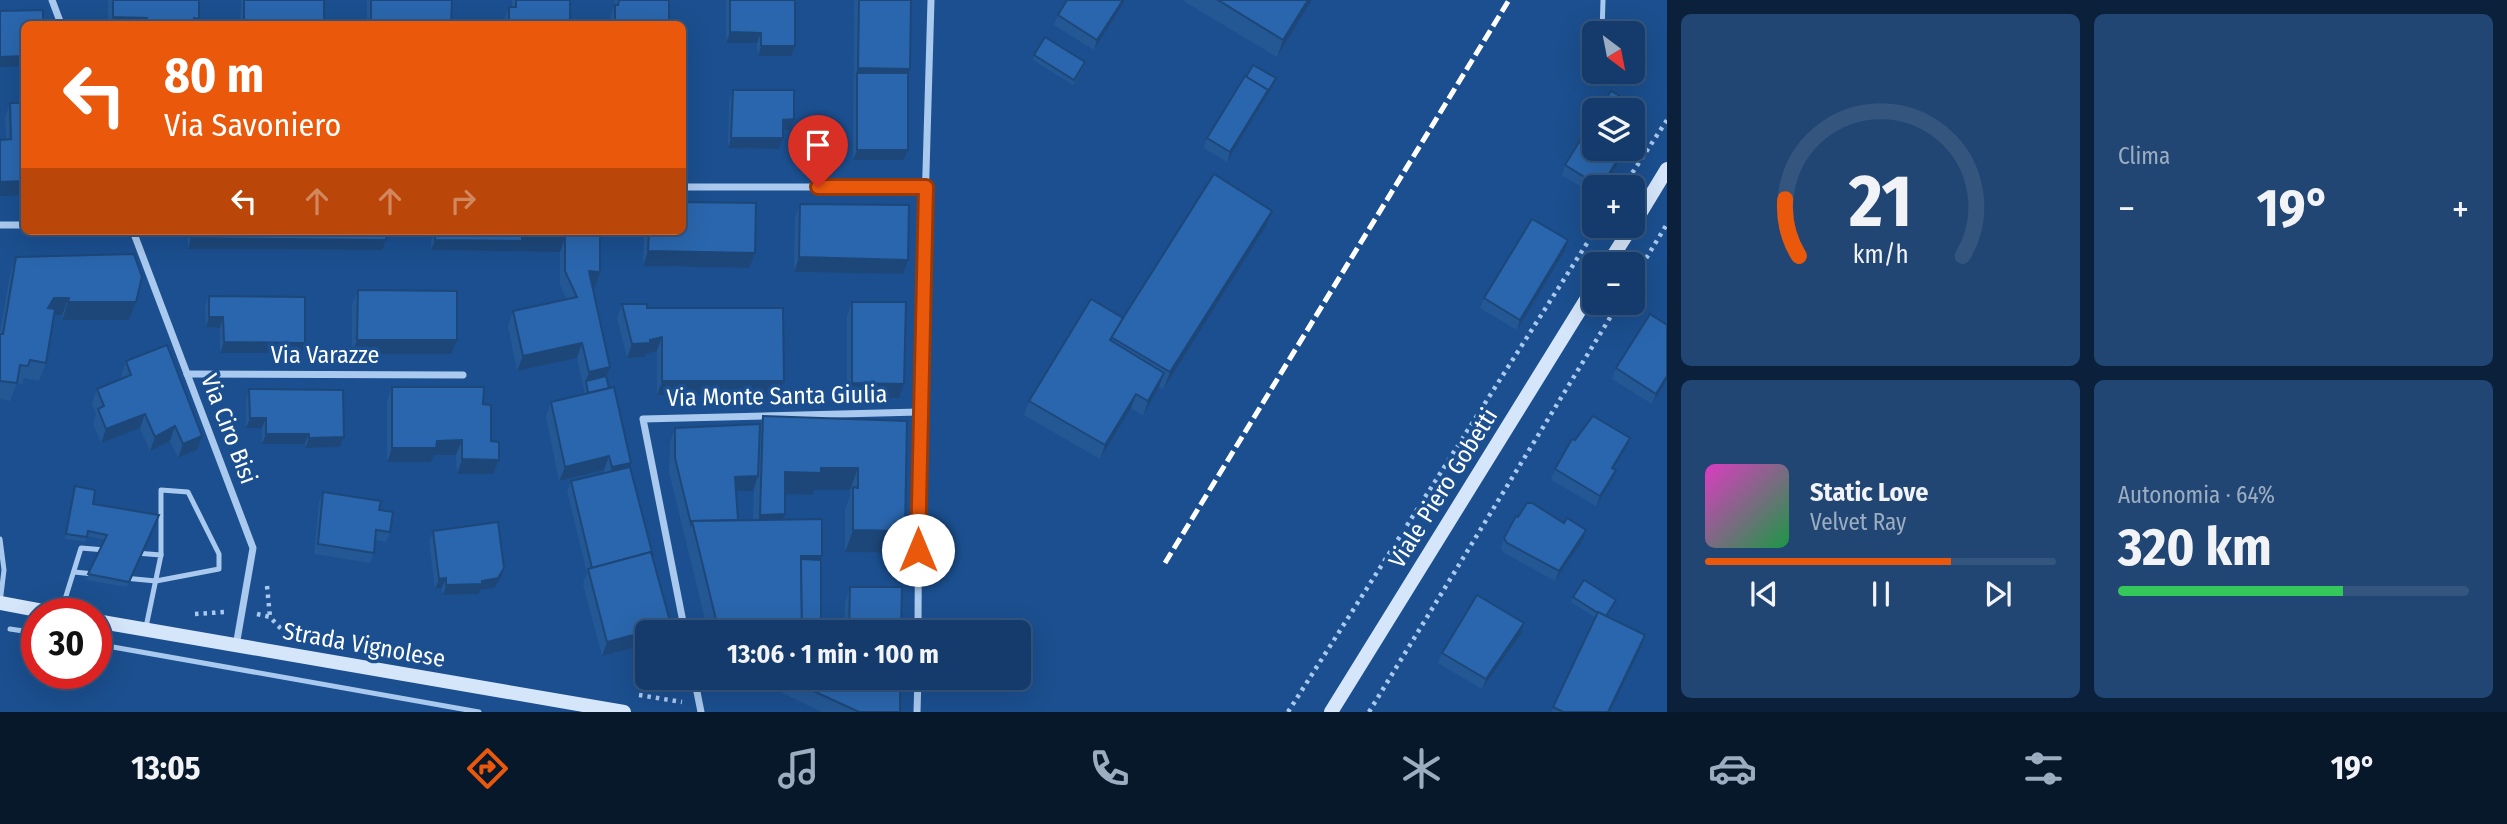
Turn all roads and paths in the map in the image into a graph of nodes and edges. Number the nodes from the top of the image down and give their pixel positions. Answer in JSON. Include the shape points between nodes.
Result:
{"nodes":[{"id":1,"x":52,"y":0,"type":"edge"},
{"id":2,"x":931,"y":0,"type":"edge"},
{"id":3,"x":1603,"y":0,"type":"edge"},
{"id":4,"x":60,"y":21,"type":"edge"},
{"id":5,"x":1602,"y":21,"type":"edge"},
{"id":6,"x":1667,"y":120,"type":"edge"},
{"id":7,"x":1667,"y":169,"type":"edge"},
{"id":8,"x":1630,"y":175,"type":"edge"},
{"id":9,"x":686,"y":187,"type":"edge"},
{"id":10,"x":926,"y":187,"type":"junction"},
{"id":11,"x":1645,"y":204,"type":"edge"},
{"id":12,"x":1667,"y":224,"type":"edge"},
{"id":13,"x":0,"y":225,"type":"edge"},
{"id":14,"x":21,"y":225,"type":"edge"},
{"id":15,"x":135,"y":235,"type":"edge"},
{"id":16,"x":1590,"y":238,"type":"edge"},
{"id":17,"x":1645,"y":260,"type":"edge"},
{"id":18,"x":1582,"y":306,"type":"edge"},
{"id":19,"x":1612,"y":315,"type":"edge"},
{"id":20,"x":187,"y":374,"type":"junction"},
{"id":21,"x":463,"y":375,"type":"dead end"},
{"id":22,"x":919,"y":412,"type":"junction"},
{"id":23,"x":0,"y":539,"type":"edge"},
{"id":24,"x":1,"y":551,"type":"edge"},
{"id":25,"x":108,"y":551,"type":"edge"},
{"id":26,"x":121,"y":552,"type":"edge"},
{"id":27,"x":162,"y":555,"type":"junction"},
{"id":28,"x":74,"y":572,"type":"junction"},
{"id":29,"x":101,"y":575,"type":"edge"},
{"id":30,"x":115,"y":576,"type":"edge"},
{"id":31,"x":156,"y":581,"type":"junction"},
{"id":32,"x":65,"y":598,"type":"edge"},
{"id":33,"x":0,"y":603,"type":"edge"},
{"id":34,"x":21,"y":607,"type":"edge"},
{"id":35,"x":683,"y":620,"type":"edge"},
{"id":36,"x":918,"y":620,"type":"edge"},
{"id":37,"x":112,"y":624,"type":"edge"},
{"id":38,"x":10,"y":629,"type":"dead end"},
{"id":39,"x":145,"y":630,"type":"junction"},
{"id":40,"x":21,"y":631,"type":"edge"},
{"id":41,"x":236,"y":646,"type":"junction"},
{"id":42,"x":112,"y":647,"type":"edge"},
{"id":43,"x":697,"y":690,"type":"edge"},
{"id":44,"x":918,"y":690,"type":"edge"},
{"id":45,"x":479,"y":712,"type":"edge"},
{"id":46,"x":624,"y":712,"type":"edge"},
{"id":47,"x":701,"y":712,"type":"edge"},
{"id":48,"x":917,"y":712,"type":"edge"},
{"id":49,"x":1288,"y":712,"type":"edge"},
{"id":50,"x":1331,"y":712,"type":"edge"},
{"id":51,"x":1369,"y":712,"type":"edge"}],
"edges":[{"from":1,"to":4,"type":"street"},
{"from":2,"to":10,"type":"street"},
{"from":3,"to":5,"type":"lane"},
{"from":6,"to":8,"type":"path"},
{"from":7,"to":11,"type":"main road"},
{"from":9,"to":10,"type":"street"},
{"from":10,"to":22,"type":"street"},
{"from":12,"to":17,"type":"path"},
{"from":13,"to":14,"type":"street"},
{"from":15,"to":20,"type":"street","name":"Via Ciro Bisi"},
{"from":16,"to":49,"type":"path"},
{"from":18,"to":50,"type":"main road","name":"Viale Piero Gobetti"},
{"from":19,"to":51,"type":"path"},
{"from":20,"to":21,"type":"street","name":"Via Varazze"},
{"from":20,"to":41,"type":"street","name":"Via Ciro Bisi","via":[[253,548]]},
{"from":22,"to":35,"type":"street","name":"Via Monte Santa Giulia","via":[[643,419]]},
{"from":22,"to":36,"type":"street"},
{"from":23,"to":24,"type":"lane"},
{"from":24,"to":33,"type":"lane"},
{"from":25,"to":28,"type":"lane","via":[[81,548]]},
{"from":26,"to":27,"type":"lane"},
{"from":27,"to":31,"type":"lane"},
{"from":27,"to":31,"type":"lane","via":[[161,489],[188,492],[219,554],[219,569]]},
{"from":28,"to":29,"type":"lane"},
{"from":28,"to":32,"type":"lane"},
{"from":30,"to":31,"type":"lane"},
{"from":31,"to":39,"type":"lane"},
{"from":33,"to":34,"type":"main road"},
{"from":37,"to":39,"type":"main road","name":"Strada Vignolese"},
{"from":38,"to":40,"type":"lane"},
{"from":39,"to":41,"type":"main road","name":"Strada Vignolese"},
{"from":41,"to":46,"type":"main road","name":"Strada Vignolese"},
{"from":42,"to":45,"type":"lane","name":"Strada Vignolese"},
{"from":43,"to":47,"type":"street"},
{"from":44,"to":48,"type":"street"}]}
